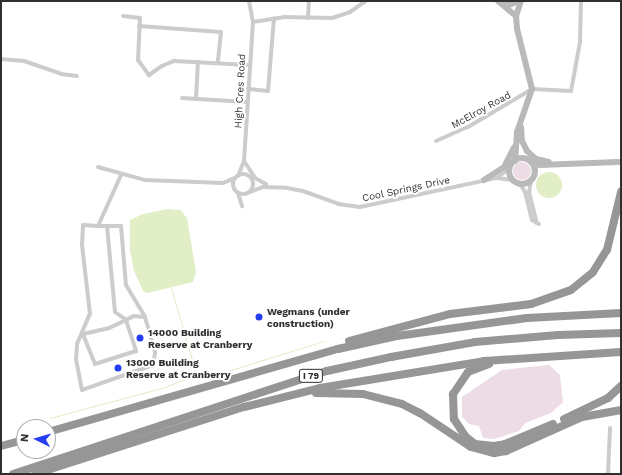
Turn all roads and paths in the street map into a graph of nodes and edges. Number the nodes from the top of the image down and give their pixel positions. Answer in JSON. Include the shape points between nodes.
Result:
{"nodes":[{"id":1,"x":250,"y":1,"type":"edge"},
{"id":2,"x":309,"y":1,"type":"edge"},
{"id":3,"x":364,"y":1,"type":"edge"},
{"id":4,"x":518,"y":1,"type":"edge"},
{"id":5,"x":521,"y":1,"type":"edge"},
{"id":6,"x":581,"y":1,"type":"edge"},
{"id":7,"x":498,"y":2,"type":"edge"},
{"id":8,"x":123,"y":16,"type":"dead end"},
{"id":9,"x":516,"y":16,"type":"junction"},
{"id":10,"x":274,"y":18,"type":"junction"},
{"id":11,"x":308,"y":18,"type":"junction"},
{"id":12,"x":253,"y":22,"type":"junction"},
{"id":13,"x":140,"y":26,"type":"junction"},
{"id":14,"x":1,"y":58,"type":"edge"},
{"id":15,"x":198,"y":62,"type":"junction"},
{"id":16,"x":218,"y":63,"type":"junction"},
{"id":17,"x":249,"y":65,"type":"junction"},
{"id":18,"x":77,"y":76,"type":"dead end"},
{"id":19,"x":248,"y":89,"type":"junction"},
{"id":20,"x":532,"y":89,"type":"junction"},
{"id":21,"x":182,"y":98,"type":"dead end"},
{"id":22,"x":196,"y":99,"type":"junction"},
{"id":23,"x":247,"y":102,"type":"junction"},
{"id":24,"x":520,"y":123,"type":"junction"},
{"id":25,"x":436,"y":141,"type":"dead end"},
{"id":26,"x":528,"y":160,"type":"junction"},
{"id":27,"x":244,"y":161,"type":"junction"},
{"id":28,"x":515,"y":161,"type":"junction"},
{"id":29,"x":618,"y":162,"type":"dead end"},
{"id":30,"x":556,"y":163,"type":"junction"},
{"id":31,"x":98,"y":167,"type":"dead end"},
{"id":32,"x":510,"y":168,"type":"junction"},
{"id":33,"x":535,"y":173,"type":"junction"},
{"id":34,"x":121,"y":175,"type":"junction"},
{"id":35,"x":237,"y":177,"type":"junction"},
{"id":36,"x":497,"y":178,"type":"junction"},
{"id":37,"x":251,"y":179,"type":"junction"},
{"id":38,"x":484,"y":180,"type":"junction"},
{"id":39,"x":512,"y":180,"type":"junction"},
{"id":40,"x":531,"y":180,"type":"junction"},
{"id":41,"x":223,"y":183,"type":"junction"},
{"id":42,"x":266,"y":184,"type":"junction"},
{"id":43,"x":520,"y":184,"type":"junction"},
{"id":44,"x":271,"y":186,"type":"junction"},
{"id":45,"x":236,"y":192,"type":"junction"},
{"id":46,"x":621,"y":192,"type":"edge"},
{"id":47,"x":249,"y":193,"type":"junction"},
{"id":48,"x":98,"y":226,"type":"junction"},
{"id":49,"x":107,"y":226,"type":"junction"},
{"id":50,"x":621,"y":312,"type":"edge"},
{"id":51,"x":145,"y":317,"type":"junction"},
{"id":52,"x":126,"y":320,"type":"junction"},
{"id":53,"x":621,"y":333,"type":"edge"},
{"id":54,"x":83,"y":334,"type":"junction"},
{"id":55,"x":621,"y":352,"type":"edge"},
{"id":56,"x":537,"y":356,"type":"junction"},
{"id":57,"x":231,"y":380,"type":"junction"},
{"id":58,"x":621,"y":386,"type":"edge"},
{"id":59,"x":272,"y":401,"type":"junction"},
{"id":60,"x":619,"y":413,"type":"edge"},
{"id":61,"x":610,"y":428,"type":"dead end"},
{"id":62,"x":56,"y":430,"type":"edge"},
{"id":63,"x":16,"y":442,"type":"edge"},
{"id":64,"x":1,"y":446,"type":"edge"},
{"id":65,"x":12,"y":474,"type":"edge"},
{"id":66,"x":35,"y":474,"type":"edge"},
{"id":67,"x":608,"y":474,"type":"edge"}],
"edges":[{"from":1,"to":12,"type":"street","name":"High Cres Road"},
{"from":2,"to":11,"type":"street"},
{"from":3,"to":11,"type":"street","via":[[337,17]]},
{"from":4,"to":7,"type":"street","via":[[509,5]]},
{"from":5,"to":9,"type":"street"},
{"from":6,"to":20,"type":"street","via":[[580,42],[571,91]]},
{"from":7,"to":9,"type":"street"},
{"from":8,"to":13,"type":"street","via":[[140,18]]},
{"from":9,"to":20,"type":"street","via":[[519,42]]},
{"from":10,"to":11,"type":"street"},
{"from":10,"to":12,"type":"street"},
{"from":10,"to":19,"type":"street","via":[[268,91]]},
{"from":12,"to":17,"type":"street","name":"High Cres Road"},
{"from":13,"to":15,"type":"street","via":[[138,60],[149,75],[171,62]]},
{"from":13,"to":16,"type":"street","via":[[221,32]]},
{"from":14,"to":18,"type":"street","via":[[24,61],[61,74]]},
{"from":15,"to":16,"type":"street"},
{"from":15,"to":22,"type":"street"},
{"from":16,"to":17,"type":"street"},
{"from":17,"to":19,"type":"street","name":"High Cres Road"},
{"from":19,"to":23,"type":"street","name":"High Cres Road"},
{"from":20,"to":24,"type":"street"},
{"from":20,"to":25,"type":"street","name":"McElroy Road","via":[[473,124]]},
{"from":21,"to":22,"type":"street"},
{"from":22,"to":23,"type":"street"},
{"from":23,"to":27,"type":"street","name":"High Cres Road"},
{"from":24,"to":26,"type":"street","via":[[518,146]]},
{"from":24,"to":28,"type":"street"},
{"from":24,"to":30,"type":"street","via":[[522,141],[527,151],[536,159]]},
{"from":24,"to":38,"type":"street","via":[[507,163]]},
{"from":26,"to":28,"type":"street"},
{"from":26,"to":30,"type":"street","via":[[540,165]]},
{"from":26,"to":33,"type":"street"},
{"from":27,"to":35,"type":"street","name":"High Cres Road"},
{"from":27,"to":42,"type":"street","via":[[255,178]]},
{"from":28,"to":32,"type":"street"},
{"from":29,"to":30,"type":"street"},
{"from":30,"to":33,"type":"street"},
{"from":31,"to":34,"type":"street"},
{"from":32,"to":36,"type":"street","name":"Cool Springs Drive"},
{"from":32,"to":39,"type":"street"},
{"from":33,"to":40,"type":"street"},
{"from":34,"to":41,"type":"street","via":[[145,180]]},
{"from":34,"to":48,"type":"street"},
{"from":35,"to":37,"type":"street","via":[[244,174]]},
{"from":35,"to":41,"type":"street"},
{"from":35,"to":45,"type":"street","via":[[233,184]]},
{"from":36,"to":38,"type":"street","name":"Cool Springs Drive"},
{"from":36,"to":39,"type":"street","name":"Cool Springs Drive"},
{"from":37,"to":42,"type":"street","name":"Cool Springs Drive"},
{"from":37,"to":47,"type":"street","via":[[253,186]]},
{"from":38,"to":44,"type":"street","name":"Cool Springs Drive","via":[[360,207],[338,204],[303,191]]},
{"from":39,"to":43,"type":"street"},
{"from":40,"to":43,"type":"street"},
{"from":40,"to":43,"type":"street","via":[[529,192],[534,216],[539,224],[532,220],[525,192]]},
{"from":41,"to":45,"type":"street"},
{"from":42,"to":44,"type":"street","name":"Cool Springs Drive"},
{"from":44,"to":47,"type":"street","name":"Cool Springs Drive","via":[[256,188]]},
{"from":45,"to":47,"type":"street"},
{"from":45,"to":47,"type":"street","via":[[242,206]]},
{"from":46,"to":57,"type":"highway","via":[[607,250],[593,272],[571,290],[531,304],[450,314],[380,332]]},
{"from":48,"to":49,"type":"street"},
{"from":48,"to":54,"type":"street","via":[[83,225],[82,245],[90,314]]},
{"from":49,"to":51,"type":"street","via":[[121,226],[126,285]]},
{"from":49,"to":52,"type":"street","via":[[115,312]]},
{"from":50,"to":57,"type":"highway","number":"I 79","via":[[498,321],[397,336],[338,349]]},
{"from":51,"to":52,"type":"street","via":[[134,316]]},
{"from":51,"to":54,"type":"street","via":[[155,353],[153,365],[82,390],[76,360],[77,344]]},
{"from":52,"to":54,"type":"street","via":[[109,328]]},
{"from":52,"to":54,"type":"street","via":[[136,351],[95,364]]},
{"from":53,"to":65,"type":"highway","number":"I 79","via":[[475,342],[327,371]]},
{"from":55,"to":56,"type":"highway"},
{"from":56,"to":58,"type":"highway","via":[[481,366],[461,380],[453,394],[452,412],[457,426],[469,441],[487,446],[505,444],[608,398]]},
{"from":56,"to":59,"type":"highway","via":[[410,371],[320,388]]},
{"from":57,"to":62,"type":"highway","number":"I 79"},
{"from":59,"to":60,"type":"highway","via":[[333,392],[378,397],[420,413],[470,448],[494,453],[506,451],[582,417]]},
{"from":59,"to":66,"type":"highway"},
{"from":61,"to":67,"type":"street"},
{"from":63,"to":64,"type":"highway"}]}
